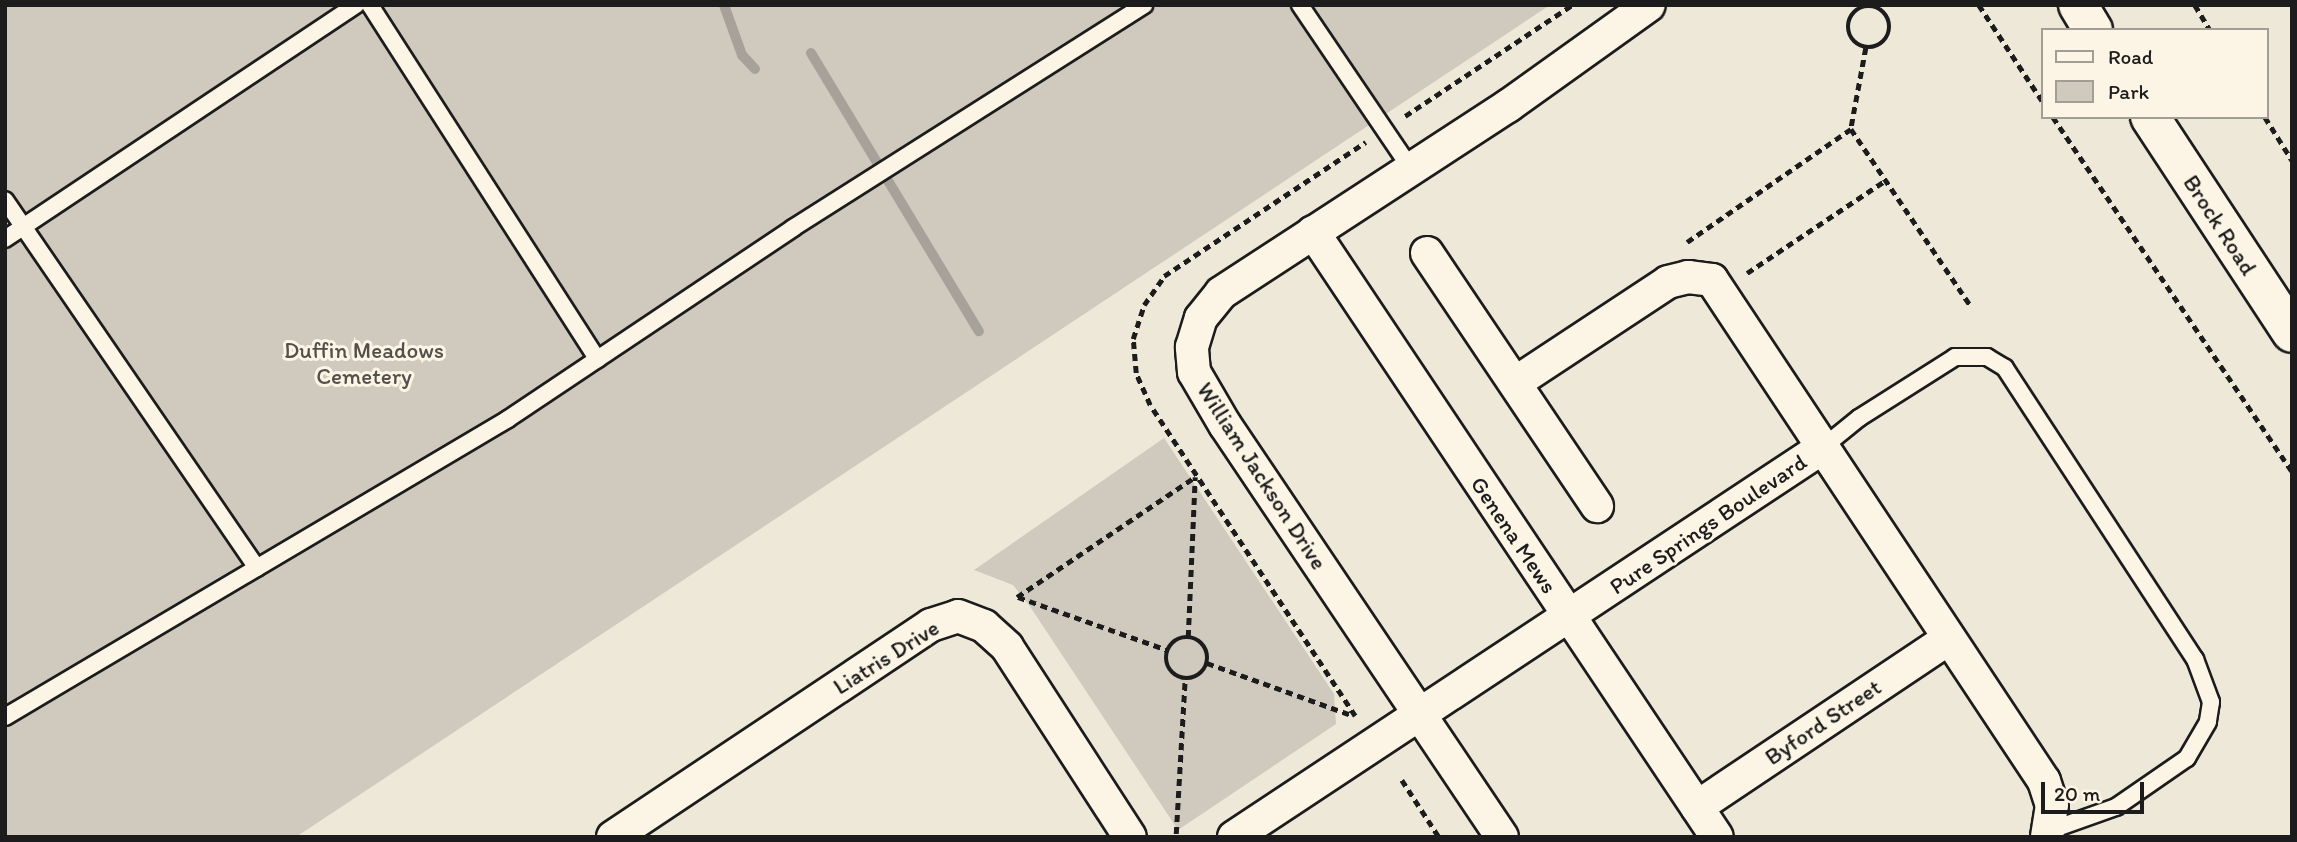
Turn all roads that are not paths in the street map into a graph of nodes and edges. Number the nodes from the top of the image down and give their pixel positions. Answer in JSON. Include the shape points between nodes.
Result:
{"nodes":[{"id":1,"x":356,"y":5,"type":"edge"},
{"id":2,"x":370,"y":5,"type":"edge"},
{"id":3,"x":1144,"y":5,"type":"edge"},
{"id":4,"x":1300,"y":5,"type":"edge"},
{"id":5,"x":1649,"y":5,"type":"edge"},
{"id":6,"x":2078,"y":5,"type":"edge"},
{"id":7,"x":2093,"y":28,"type":"edge"},
{"id":8,"x":2151,"y":119,"type":"edge"},
{"id":9,"x":1411,"y":169,"type":"junction"},
{"id":10,"x":5,"y":200,"type":"edge"},
{"id":11,"x":26,"y":226,"type":"junction"},
{"id":12,"x":1313,"y":232,"type":"junction"},
{"id":13,"x":5,"y":239,"type":"edge"},
{"id":14,"x":1427,"y":253,"type":"dead end"},
{"id":15,"x":2292,"y":333,"type":"edge"},
{"id":16,"x":597,"y":359,"type":"junction"},
{"id":17,"x":1515,"y":383,"type":"junction"},
{"id":18,"x":1822,"y":448,"type":"junction"},
{"id":19,"x":1597,"y":506,"type":"dead end"},
{"id":20,"x":257,"y":568,"type":"junction"},
{"id":21,"x":1568,"y":617,"type":"junction"},
{"id":22,"x":1949,"y":638,"type":"junction"},
{"id":23,"x":1421,"y":713,"type":"junction"},
{"id":24,"x":5,"y":716,"type":"edge"},
{"id":25,"x":1697,"y":807,"type":"junction"},
{"id":26,"x":2049,"y":833,"type":"edge"},
{"id":27,"x":613,"y":837,"type":"edge"},
{"id":28,"x":1130,"y":837,"type":"edge"},
{"id":29,"x":1234,"y":837,"type":"edge"},
{"id":30,"x":1502,"y":837,"type":"edge"},
{"id":31,"x":1717,"y":837,"type":"edge"}],
"edges":[{"from":1,"to":11,"type":"lane"},
{"from":2,"to":16,"type":"lane"},
{"from":3,"to":16,"type":"lane"},
{"from":4,"to":9,"type":"lane"},
{"from":5,"to":9,"type":"street","name":"William Jackson Drive"},
{"from":6,"to":7,"type":"main road"},
{"from":8,"to":15,"type":"main road","name":"Brock Road"},
{"from":9,"to":12,"type":"street","name":"William Jackson Drive"},
{"from":10,"to":11,"type":"lane"},
{"from":11,"to":13,"type":"lane"},
{"from":11,"to":20,"type":"lane"},
{"from":12,"to":21,"type":"street","name":"Genena Mews"},
{"from":12,"to":23,"type":"street","name":"William Jackson Drive","via":[[1220,293],[1201,318],[1192,347],[1194,372]]},
{"from":14,"to":17,"type":"street"},
{"from":16,"to":20,"type":"lane","via":[[508,419]]},
{"from":17,"to":18,"type":"street","via":[[1668,282],[1688,277],[1712,280]]},
{"from":17,"to":19,"type":"street"},
{"from":18,"to":21,"type":"street","name":"Pure Springs Boulevard"},
{"from":18,"to":22,"type":"street","name":"Pure Springs Boulevard"},
{"from":18,"to":26,"type":"lane","via":[[1859,418],[1955,357],[1987,357],[2005,368],[2195,659],[2211,702],[2208,722],[2187,758],[2116,807]]},
{"from":20,"to":24,"type":"lane"},
{"from":21,"to":23,"type":"street","name":"Pure Springs Boulevard"},
{"from":21,"to":25,"type":"street","name":"Genena Mews"},
{"from":22,"to":25,"type":"street","name":"Byford Street"},
{"from":22,"to":26,"type":"street","name":"Pure Springs Boulevard","via":[[2044,781],[2052,805]]},
{"from":23,"to":29,"type":"street","name":"Pure Springs Boulevard"},
{"from":23,"to":30,"type":"street","name":"William Jackson Drive"},
{"from":25,"to":31,"type":"street","name":"Genena Mews"},
{"from":27,"to":28,"type":"street","name":"Liatris Drive","via":[[930,625],[958,616],[985,626],[1006,647]]}]}
